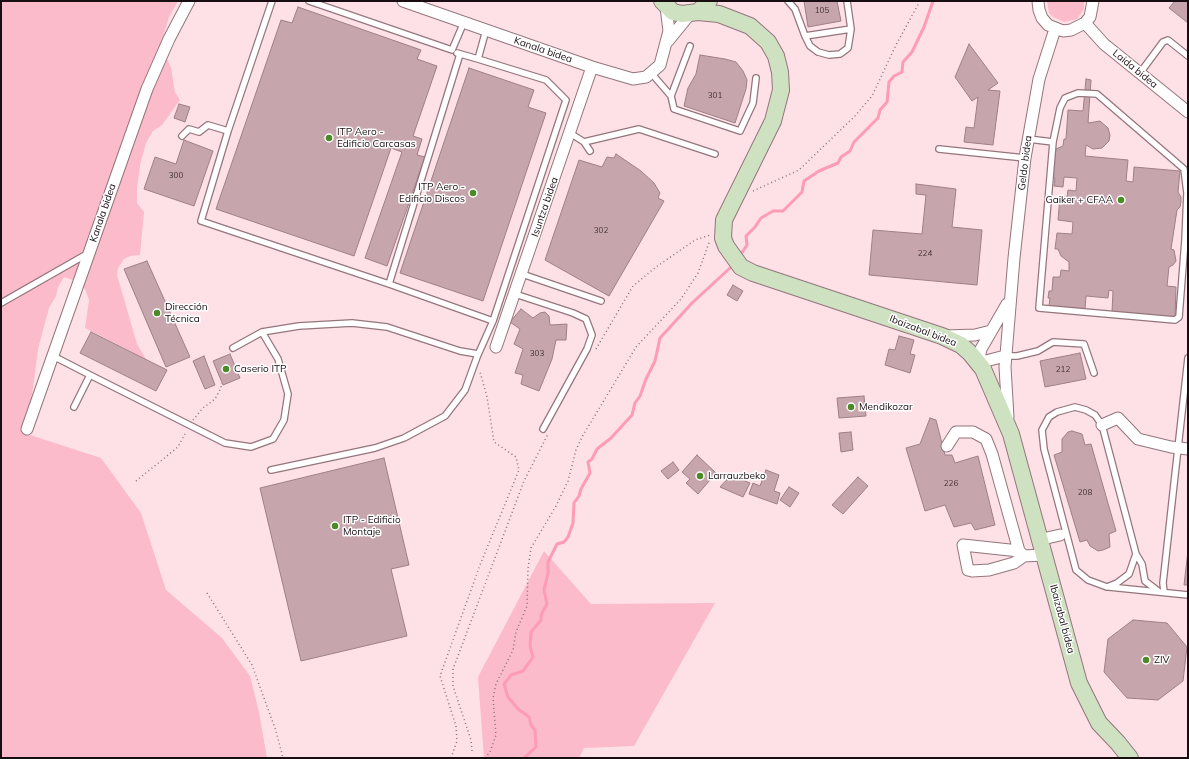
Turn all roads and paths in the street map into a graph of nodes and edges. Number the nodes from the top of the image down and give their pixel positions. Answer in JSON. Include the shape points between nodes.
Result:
{"nodes":[{"id":1,"x":189,"y":1,"type":"edge"},
{"id":2,"x":272,"y":1,"type":"edge"},
{"id":3,"x":309,"y":1,"type":"edge"},
{"id":4,"x":403,"y":1,"type":"edge"},
{"id":5,"x":720,"y":1,"type":"edge"},
{"id":6,"x":788,"y":1,"type":"edge"},
{"id":7,"x":847,"y":1,"type":"edge"},
{"id":8,"x":920,"y":1,"type":"edge"},
{"id":9,"x":1038,"y":1,"type":"edge"},
{"id":10,"x":1093,"y":1,"type":"edge"},
{"id":11,"x":664,"y":4,"type":"edge"},
{"id":12,"x":699,"y":9,"type":"edge"},
{"id":13,"x":739,"y":21,"type":"junction"},
{"id":14,"x":464,"y":22,"type":"junction"},
{"id":15,"x":1085,"y":23,"type":"junction"},
{"id":16,"x":851,"y":29,"type":"junction"},
{"id":17,"x":1055,"y":29,"type":"junction"},
{"id":18,"x":486,"y":30,"type":"junction"},
{"id":19,"x":805,"y":36,"type":"junction"},
{"id":20,"x":667,"y":44,"type":"junction"},
{"id":21,"x":690,"y":46,"type":"dead end"},
{"id":22,"x":452,"y":50,"type":"junction"},
{"id":23,"x":460,"y":54,"type":"junction"},
{"id":24,"x":1188,"y":56,"type":"edge"},
{"id":25,"x":478,"y":59,"type":"junction"},
{"id":26,"x":592,"y":67,"type":"junction"},
{"id":27,"x":1140,"y":73,"type":"junction"},
{"id":28,"x":652,"y":74,"type":"junction"},
{"id":29,"x":756,"y":78,"type":"dead end"},
{"id":30,"x":671,"y":96,"type":"junction"},
{"id":31,"x":1188,"y":112,"type":"edge"},
{"id":32,"x":228,"y":131,"type":"junction"},
{"id":33,"x":570,"y":133,"type":"junction"},
{"id":34,"x":182,"y":136,"type":"dead end"},
{"id":35,"x":1028,"y":139,"type":"junction"},
{"id":36,"x":584,"y":142,"type":"junction"},
{"id":37,"x":1053,"y":142,"type":"junction"},
{"id":38,"x":938,"y":149,"type":"dead end"},
{"id":39,"x":590,"y":151,"type":"dead end"},
{"id":40,"x":715,"y":154,"type":"dead end"},
{"id":41,"x":1025,"y":158,"type":"junction"},
{"id":42,"x":751,"y":192,"type":"dead end"},
{"id":43,"x":1186,"y":239,"type":"edge"},
{"id":44,"x":89,"y":253,"type":"junction"},
{"id":45,"x":1186,"y":256,"type":"edge"},
{"id":46,"x":522,"y":274,"type":"junction"},
{"id":47,"x":389,"y":284,"type":"junction"},
{"id":48,"x":515,"y":294,"type":"junction"},
{"id":49,"x":1010,"y":300,"type":"junction"},
{"id":50,"x":601,"y":301,"type":"dead end"},
{"id":51,"x":1,"y":303,"type":"edge"},
{"id":52,"x":493,"y":321,"type":"junction"},
{"id":53,"x":991,"y":331,"type":"junction"},
{"id":54,"x":262,"y":332,"type":"junction"},
{"id":55,"x":942,"y":336,"type":"junction"},
{"id":56,"x":496,"y":347,"type":"dead end"},
{"id":57,"x":233,"y":348,"type":"dead end"},
{"id":58,"x":596,"y":349,"type":"dead end"},
{"id":59,"x":478,"y":354,"type":"junction"},
{"id":60,"x":53,"y":356,"type":"junction"},
{"id":61,"x":1005,"y":356,"type":"junction"},
{"id":62,"x":1188,"y":358,"type":"edge"},
{"id":63,"x":978,"y":363,"type":"junction"},
{"id":64,"x":1094,"y":373,"type":"dead end"},
{"id":65,"x":90,"y":375,"type":"junction"},
{"id":66,"x":221,"y":384,"type":"dead end"},
{"id":67,"x":74,"y":407,"type":"dead end"},
{"id":68,"x":192,"y":421,"type":"dead end"},
{"id":69,"x":1102,"y":424,"type":"junction"},
{"id":70,"x":27,"y":429,"type":"dead end"},
{"id":71,"x":188,"y":429,"type":"dead end"},
{"id":72,"x":543,"y":429,"type":"dead end"},
{"id":73,"x":551,"y":429,"type":"dead end"},
{"id":74,"x":1011,"y":434,"type":"junction"},
{"id":75,"x":947,"y":446,"type":"dead end"},
{"id":76,"x":1183,"y":449,"type":"edge"},
{"id":77,"x":271,"y":470,"type":"dead end"},
{"id":78,"x":136,"y":481,"type":"dead end"},
{"id":79,"x":1060,"y":535,"type":"dead end"},
{"id":80,"x":1040,"y":547,"type":"junction"},
{"id":81,"x":1021,"y":553,"type":"junction"},
{"id":82,"x":1136,"y":554,"type":"junction"},
{"id":83,"x":1107,"y":587,"type":"junction"},
{"id":84,"x":1161,"y":592,"type":"junction"},
{"id":85,"x":207,"y":593,"type":"dead end"},
{"id":86,"x":1188,"y":595,"type":"edge"},
{"id":87,"x":1118,"y":742,"type":"junction"},
{"id":88,"x":472,"y":751,"type":"dead end"},
{"id":89,"x":283,"y":758,"type":"edge"},
{"id":90,"x":451,"y":758,"type":"edge"},
{"id":91,"x":486,"y":758,"type":"edge"},
{"id":92,"x":1130,"y":758,"type":"edge"},
{"id":93,"x":1143,"y":758,"type":"edge"}],
"edges":[{"from":1,"to":44,"type":"street","name":"Kanala bidea","via":[[169,39],[148,89]]},
{"from":2,"to":32,"type":"lane"},
{"from":3,"to":22,"type":"lane"},
{"from":4,"to":14,"type":"street","name":"Kanala bidea"},
{"from":5,"to":13,"type":"street","name":"Ibaizabal bidea"},
{"from":6,"to":19,"type":"lane","via":[[795,9]]},
{"from":7,"to":16,"type":"lane"},
{"from":8,"to":42,"type":"path","via":[[872,96],[855,116],[799,170]]},
{"from":9,"to":17,"type":"street","via":[[1042,18]]},
{"from":10,"to":15,"type":"street","via":[[1091,13]]},
{"from":11,"to":12,"type":"street","name":"Ibaizabal bidea","via":[[677,13]]},
{"from":11,"to":20,"type":"street","via":[[669,23]]},
{"from":12,"to":13,"type":"street","name":"Ibaizabal bidea"},
{"from":12,"to":20,"type":"street","via":[[679,26]]},
{"from":13,"to":55,"type":"street","name":"Ibaizabal bidea","via":[[768,42],[780,72],[781,90],[773,121],[724,220],[722,232],[726,246],[741,267],[753,273]]},
{"from":14,"to":18,"type":"street","name":"Kanala bidea"},
{"from":14,"to":22,"type":"lane"},
{"from":15,"to":17,"type":"street","via":[[1071,30]]},
{"from":15,"to":27,"type":"street","name":"Laida bidea","via":[[1104,44]]},
{"from":16,"to":19,"type":"lane"},
{"from":16,"to":19,"type":"lane","via":[[848,48],[840,54],[818,52],[810,46]]},
{"from":17,"to":35,"type":"street","name":"Geldo bidea","via":[[1039,79]]},
{"from":18,"to":25,"type":"lane"},
{"from":18,"to":26,"type":"street","name":"Kanala bidea"},
{"from":20,"to":28,"type":"street","via":[[660,66]]},
{"from":21,"to":30,"type":"lane"},
{"from":22,"to":23,"type":"lane"},
{"from":23,"to":25,"type":"lane"},
{"from":23,"to":47,"type":"lane"},
{"from":24,"to":27,"type":"lane","via":[[1168,40],[1163,42]]},
{"from":25,"to":52,"type":"lane","via":[[546,80],[566,100]]},
{"from":26,"to":28,"type":"street","name":"Kanala bidea","via":[[633,79]]},
{"from":26,"to":33,"type":"street","name":"Isuntza bidea"},
{"from":27,"to":31,"type":"street","name":"Laida bidea"},
{"from":28,"to":30,"type":"lane"},
{"from":29,"to":30,"type":"lane","via":[[753,103],[740,130],[674,109]]},
{"from":32,"to":34,"type":"lane","via":[[208,125],[199,132],[189,129]]},
{"from":32,"to":47,"type":"lane","via":[[201,221]]},
{"from":33,"to":36,"type":"lane"},
{"from":33,"to":46,"type":"street","name":"Isuntza bidea"},
{"from":35,"to":37,"type":"lane"},
{"from":35,"to":41,"type":"street","name":"Geldo bidea"},
{"from":36,"to":39,"type":"lane"},
{"from":36,"to":40,"type":"lane","via":[[639,129]]},
{"from":37,"to":43,"type":"lane","via":[[1060,108],[1065,98],[1078,93],[1097,94],[1184,169]]},
{"from":37,"to":45,"type":"lane","via":[[1039,308],[1175,320],[1179,317]]},
{"from":38,"to":41,"type":"lane"},
{"from":41,"to":49,"type":"street","name":"Geldo bidea"},
{"from":43,"to":45,"type":"lane"},
{"from":44,"to":51,"type":"lane"},
{"from":44,"to":60,"type":"street","name":"Kanala bidea"},
{"from":46,"to":48,"type":"street","name":"Isuntza bidea"},
{"from":46,"to":50,"type":"lane"},
{"from":47,"to":52,"type":"lane"},
{"from":48,"to":56,"type":"street","name":"Isuntza bidea"},
{"from":48,"to":72,"type":"lane","via":[[586,319],[592,334],[587,349]]},
{"from":49,"to":53,"type":"street"},
{"from":49,"to":61,"type":"street","name":"Geldo bidea"},
{"from":52,"to":59,"type":"lane"},
{"from":53,"to":55,"type":"street","via":[[975,335]]},
{"from":53,"to":63,"type":"street","via":[[981,349]]},
{"from":54,"to":57,"type":"lane"},
{"from":54,"to":59,"type":"lane","via":[[299,326],[352,324],[387,327],[460,351]]},
{"from":54,"to":65,"type":"lane","via":[[278,359],[288,394],[284,420],[273,439],[251,447],[225,443]]},
{"from":55,"to":63,"type":"street","name":"Ibaizabal bidea","via":[[961,345]]},
{"from":58,"to":91,"type":"path","via":[[632,286],[695,240],[712,235],[698,273],[681,299],[636,347],[582,437],[568,481],[531,548],[528,558],[527,606],[516,632],[513,650],[496,684],[493,698],[496,734]]},
{"from":59,"to":77,"type":"lane","via":[[465,390],[445,416],[404,438],[375,448]]},
{"from":59,"to":90,"type":"path","via":[[494,442],[516,457],[519,470],[480,565],[440,676],[456,726],[457,741]]},
{"from":60,"to":65,"type":"lane"},
{"from":60,"to":70,"type":"street","name":"Kanala bidea"},
{"from":61,"to":63,"type":"street"},
{"from":61,"to":64,"type":"lane","via":[[1038,351],[1054,342],[1084,344]]},
{"from":61,"to":74,"type":"street","name":"Geldo bidea","via":[[1006,401]]},
{"from":62,"to":76,"type":"lane"},
{"from":63,"to":74,"type":"street","name":"Ibaizabal bidea","via":[[983,369]]},
{"from":65,"to":67,"type":"lane"},
{"from":66,"to":68,"type":"path","via":[[215,400],[202,408]]},
{"from":69,"to":76,"type":"street","via":[[1118,418],[1138,439]]},
{"from":69,"to":82,"type":"lane"},
{"from":69,"to":83,"type":"lane","via":[[1095,415],[1075,407],[1066,408],[1049,417],[1042,430],[1044,449],[1076,570],[1097,584]]},
{"from":71,"to":78,"type":"path","via":[[178,447]]},
{"from":73,"to":88,"type":"path","via":[[524,481],[453,669],[453,686],[471,740]]},
{"from":74,"to":80,"type":"street","name":"Ibaizabal bidea"},
{"from":75,"to":81,"type":"street","via":[[956,432],[973,432],[986,439]]},
{"from":76,"to":84,"type":"lane"},
{"from":79,"to":80,"type":"street"},
{"from":80,"to":81,"type":"street"},
{"from":80,"to":87,"type":"street","name":"Ibaizabal bidea","via":[[1079,683],[1099,723]]},
{"from":81,"to":81,"type":"street","via":[[963,545],[968,570],[999,568],[1014,563]]},
{"from":82,"to":83,"type":"lane","via":[[1129,574]]},
{"from":82,"to":84,"type":"lane","via":[[1142,564],[1145,582]]},
{"from":83,"to":84,"type":"lane"},
{"from":84,"to":86,"type":"lane"},
{"from":85,"to":89,"type":"path","via":[[252,665]]},
{"from":87,"to":92,"type":"street","name":"Ibaizabal bidea"},
{"from":87,"to":93,"type":"street","name":"Ibaizabal bidea"}]}
